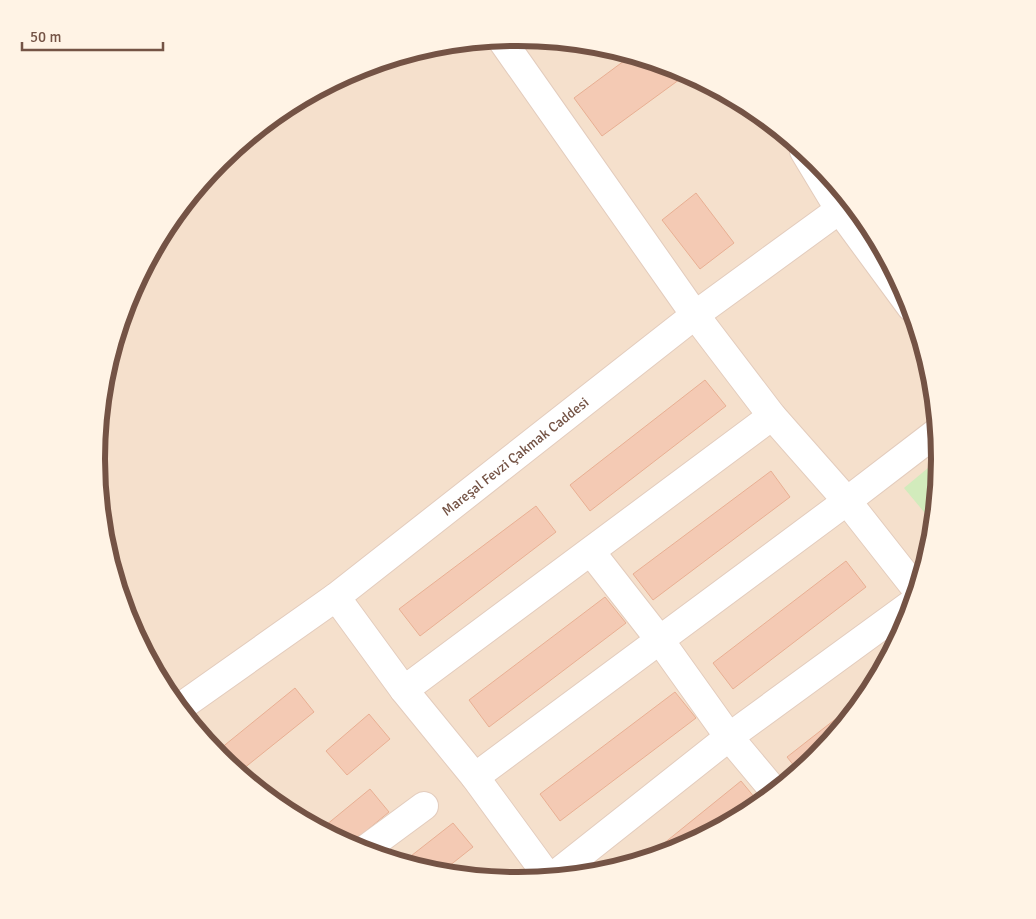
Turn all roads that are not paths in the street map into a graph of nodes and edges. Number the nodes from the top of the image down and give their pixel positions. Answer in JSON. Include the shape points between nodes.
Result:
{"nodes":[{"id":1,"x":506,"y":46,"type":"edge"},
{"id":2,"x":845,"y":206,"type":"edge"},
{"id":3,"x":849,"y":212,"type":"edge"},
{"id":4,"x":877,"y":256,"type":"edge"},
{"id":5,"x":695,"y":315,"type":"junction"},
{"id":6,"x":772,"y":416,"type":"junction"},
{"id":7,"x":930,"y":437,"type":"edge"},
{"id":8,"x":847,"y":501,"type":"junction"},
{"id":9,"x":591,"y":552,"type":"junction"},
{"id":10,"x":912,"y":583,"type":"edge"},
{"id":11,"x":336,"y":597,"type":"junction"},
{"id":12,"x":903,"y":610,"type":"edge"},
{"id":13,"x":659,"y":639,"type":"junction"},
{"id":14,"x":404,"y":690,"type":"junction"},
{"id":15,"x":185,"y":704,"type":"edge"},
{"id":16,"x":729,"y":736,"type":"junction"},
{"id":17,"x":475,"y":777,"type":"junction"},
{"id":18,"x":771,"y":787,"type":"edge"},
{"id":19,"x":424,"y":806,"type":"dead end"},
{"id":20,"x":371,"y":845,"type":"edge"},
{"id":21,"x":560,"y":870,"type":"edge"},
{"id":22,"x":546,"y":872,"type":"edge"}],
"edges":[{"from":1,"to":5,"type":"street"},
{"from":2,"to":5,"type":"street","name":"Mareşal Fevzi Çakmak Caddesi"},
{"from":3,"to":4,"type":"street"},
{"from":5,"to":6,"type":"street"},
{"from":5,"to":11,"type":"street","name":"Mareşal Fevzi Çakmak Caddesi"},
{"from":6,"to":8,"type":"street"},
{"from":6,"to":9,"type":"street"},
{"from":7,"to":8,"type":"street"},
{"from":8,"to":10,"type":"street"},
{"from":8,"to":13,"type":"street"},
{"from":9,"to":13,"type":"street"},
{"from":9,"to":14,"type":"street"},
{"from":11,"to":14,"type":"street"},
{"from":11,"to":15,"type":"street","name":"Mareşal Fevzi Çakmak Caddesi"},
{"from":12,"to":16,"type":"street"},
{"from":13,"to":16,"type":"street"},
{"from":13,"to":17,"type":"street"},
{"from":14,"to":17,"type":"street"},
{"from":16,"to":18,"type":"street"},
{"from":16,"to":21,"type":"street"},
{"from":17,"to":22,"type":"street"},
{"from":19,"to":20,"type":"street"}]}
